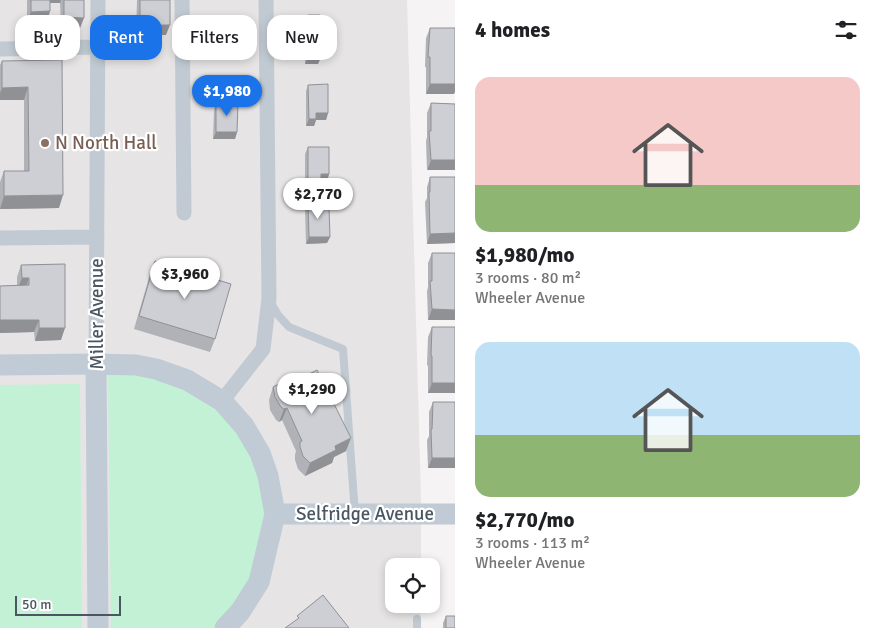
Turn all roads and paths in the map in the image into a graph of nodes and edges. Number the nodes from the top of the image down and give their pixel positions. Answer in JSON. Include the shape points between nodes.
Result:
{"nodes":[{"id":1,"x":98,"y":0,"type":"edge"},
{"id":2,"x":182,"y":0,"type":"edge"},
{"id":3,"x":266,"y":0,"type":"edge"},
{"id":4,"x":98,"y":15,"type":"edge"},
{"id":5,"x":90,"y":47,"type":"edge"},
{"id":6,"x":0,"y":49,"type":"edge"},
{"id":7,"x":98,"y":60,"type":"edge"},
{"id":8,"x":184,"y":213,"type":"dead end"},
{"id":9,"x":97,"y":237,"type":"junction"},
{"id":10,"x":0,"y":238,"type":"edge"},
{"id":11,"x":269,"y":299,"type":"junction"},
{"id":12,"x":96,"y":364,"type":"junction"},
{"id":13,"x":0,"y":366,"type":"edge"},
{"id":14,"x":222,"y":401,"type":"junction"},
{"id":15,"x":275,"y":514,"type":"junction"},
{"id":16,"x":355,"y":514,"type":"junction"},
{"id":17,"x":455,"y":514,"type":"edge"},
{"id":18,"x":417,"y":619,"type":"dead end"},
{"id":19,"x":98,"y":628,"type":"edge"},
{"id":20,"x":224,"y":628,"type":"edge"},
{"id":21,"x":418,"y":628,"type":"edge"}],
"edges":[{"from":1,"to":4,"type":"street","name":"Miller Avenue"},
{"from":2,"to":8,"type":"street"},
{"from":3,"to":11,"type":"street"},
{"from":5,"to":6,"type":"street"},
{"from":7,"to":9,"type":"street","name":"Miller Avenue"},
{"from":9,"to":10,"type":"street"},
{"from":9,"to":12,"type":"street","name":"Miller Avenue"},
{"from":11,"to":14,"type":"street","via":[[263,349]]},
{"from":11,"to":16,"type":"lane","via":[[278,316],[289,327],[343,349]]},
{"from":12,"to":13,"type":"street"},
{"from":12,"to":14,"type":"street","via":[[156,369],[187,380]]},
{"from":12,"to":19,"type":"street","name":"Miller Avenue"},
{"from":14,"to":15,"type":"street","via":[[244,426],[260,453]]},
{"from":15,"to":16,"type":"street","name":"Selfridge Avenue"},
{"from":15,"to":20,"type":"street","via":[[259,582],[240,612]]},
{"from":16,"to":17,"type":"street","name":"Selfridge Avenue"},
{"from":18,"to":21,"type":"lane"}]}
